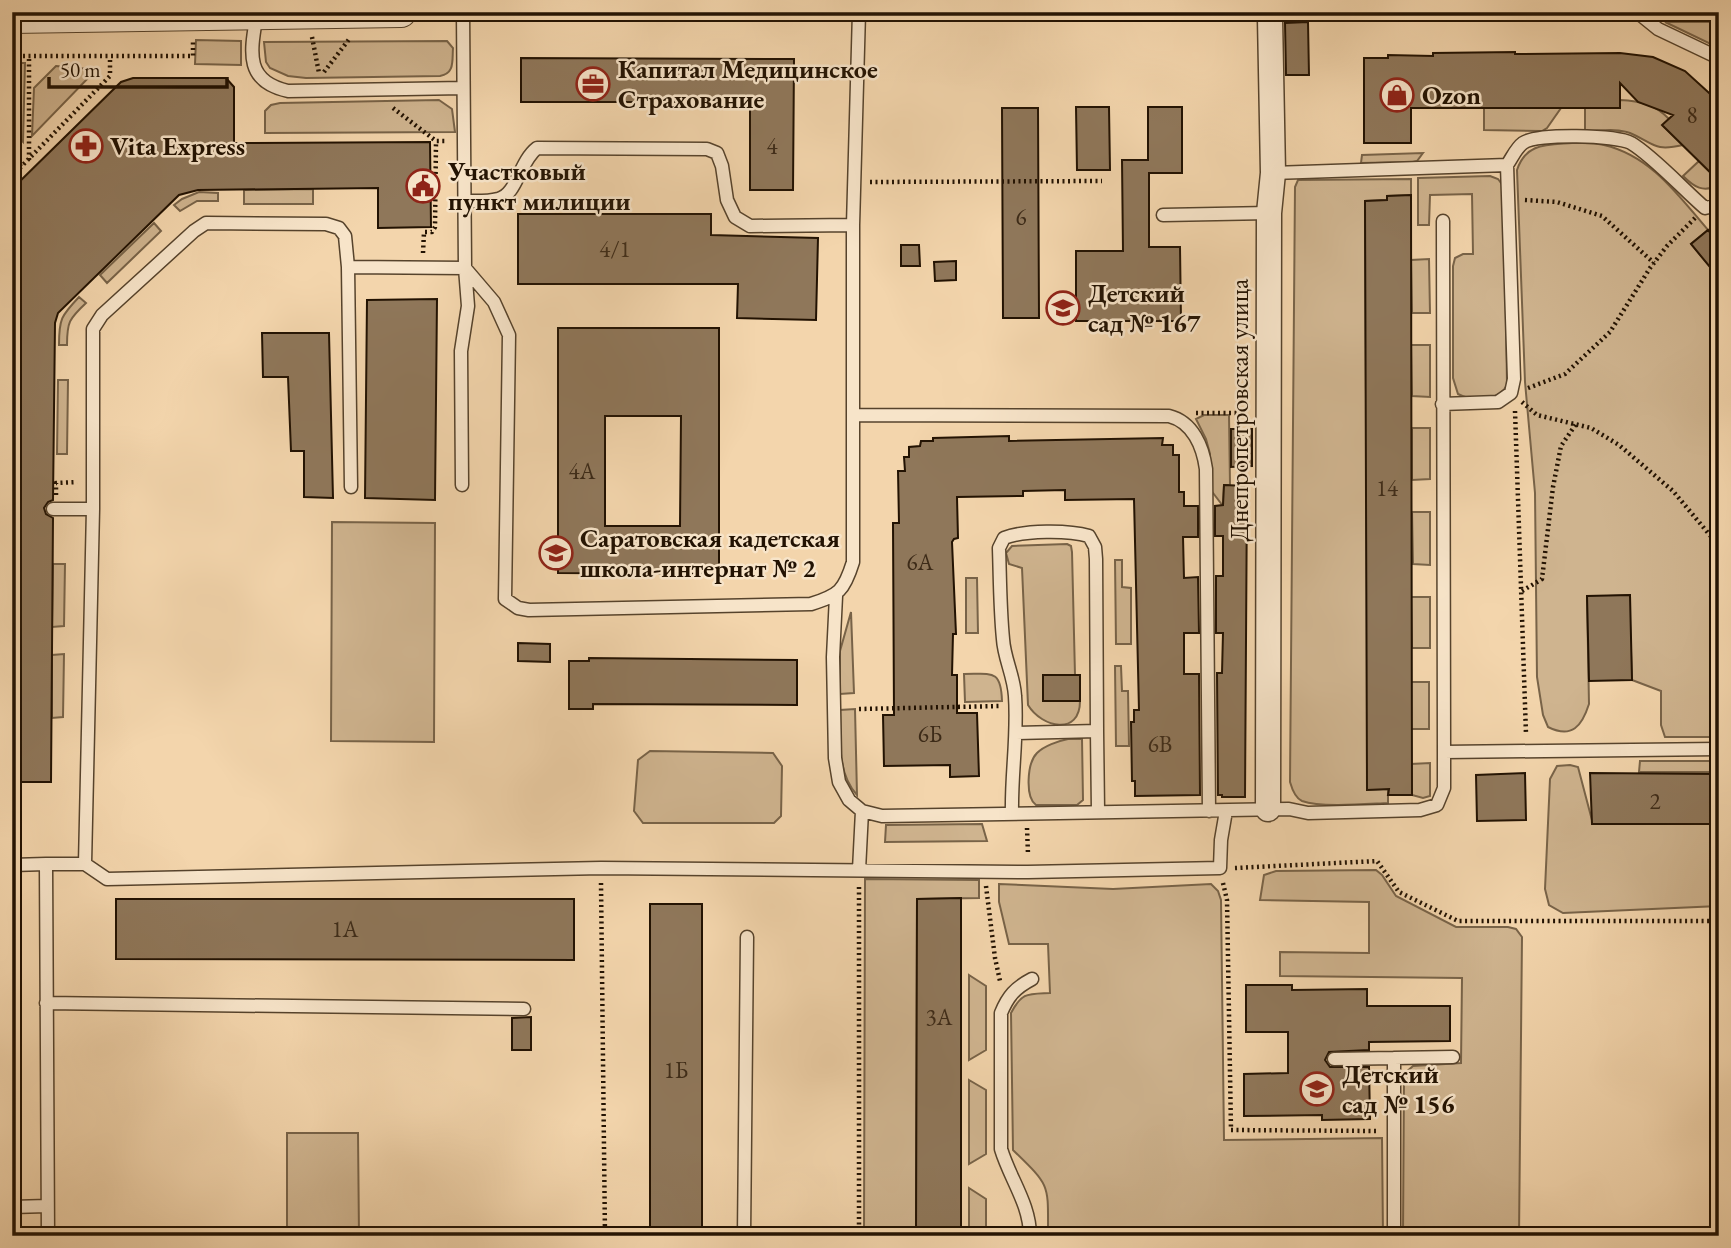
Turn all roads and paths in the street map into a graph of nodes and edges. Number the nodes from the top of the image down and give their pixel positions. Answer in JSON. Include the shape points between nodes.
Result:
{"nodes":[{"id":1,"x":401,"y":12,"type":"edge"},
{"id":2,"x":463,"y":12,"type":"edge"},
{"id":3,"x":859,"y":12,"type":"edge"},
{"id":4,"x":1266,"y":12,"type":"edge"},
{"id":5,"x":1637,"y":12,"type":"edge"},
{"id":6,"x":256,"y":13,"type":"edge"},
{"id":7,"x":12,"y":18,"type":"edge"},
{"id":8,"x":311,"y":34,"type":"dead end"},
{"id":9,"x":353,"y":34,"type":"dead end"},
{"id":10,"x":194,"y":35,"type":"dead end"},
{"id":11,"x":12,"y":56,"type":"edge"},
{"id":12,"x":29,"y":57,"type":"junction"},
{"id":13,"x":110,"y":57,"type":"junction"},
{"id":14,"x":1719,"y":58,"type":"edge"},
{"id":15,"x":463,"y":88,"type":"junction"},
{"id":16,"x":370,"y":90,"type":"junction"},
{"id":17,"x":436,"y":141,"type":"junction"},
{"id":18,"x":463,"y":141,"type":"junction"},
{"id":19,"x":12,"y":152,"type":"edge"},
{"id":20,"x":29,"y":160,"type":"junction"},
{"id":21,"x":12,"y":164,"type":"edge"},
{"id":22,"x":23,"y":165,"type":"junction"},
{"id":23,"x":1507,"y":165,"type":"junction"},
{"id":24,"x":1273,"y":173,"type":"junction"},
{"id":25,"x":12,"y":176,"type":"edge"},
{"id":26,"x":1102,"y":181,"type":"dead end"},
{"id":27,"x":855,"y":182,"type":"junction"},
{"id":28,"x":1508,"y":200,"type":"junction"},
{"id":29,"x":464,"y":201,"type":"junction"},
{"id":30,"x":1714,"y":206,"type":"edge"},
{"id":31,"x":1269,"y":213,"type":"junction"},
{"id":32,"x":1163,"y":215,"type":"dead end"},
{"id":33,"x":1443,"y":221,"type":"dead end"},
{"id":34,"x":853,"y":225,"type":"junction"},
{"id":35,"x":1654,"y":263,"type":"junction"},
{"id":36,"x":348,"y":267,"type":"junction"},
{"id":37,"x":422,"y":268,"type":"junction"},
{"id":38,"x":464,"y":268,"type":"junction"},
{"id":39,"x":1511,"y":393,"type":"junction"},
{"id":40,"x":1442,"y":404,"type":"junction"},
{"id":41,"x":1222,"y":412,"type":"dead end"},
{"id":42,"x":1240,"y":413,"type":"dead end"},
{"id":43,"x":853,"y":415,"type":"junction"},
{"id":44,"x":1576,"y":424,"type":"junction"},
{"id":45,"x":93,"y":482,"type":"junction"},
{"id":46,"x":462,"y":485,"type":"dead end"},
{"id":47,"x":351,"y":487,"type":"dead end"},
{"id":48,"x":93,"y":509,"type":"junction"},
{"id":49,"x":55,"y":510,"type":"joint"},
{"id":50,"x":1719,"y":546,"type":"edge"},
{"id":51,"x":1521,"y":591,"type":"junction"},
{"id":52,"x":836,"y":596,"type":"junction"},
{"id":53,"x":1016,"y":705,"type":"junction"},
{"id":54,"x":859,"y":709,"type":"dead end"},
{"id":55,"x":1097,"y":731,"type":"junction"},
{"id":56,"x":1017,"y":733,"type":"junction"},
{"id":57,"x":1719,"y":749,"type":"edge"},
{"id":58,"x":1526,"y":750,"type":"junction"},
{"id":59,"x":1444,"y":752,"type":"junction"},
{"id":60,"x":1268,"y":809,"type":"junction"},
{"id":61,"x":862,"y":811,"type":"junction"},
{"id":62,"x":1098,"y":811,"type":"junction"},
{"id":63,"x":1209,"y":811,"type":"junction"},
{"id":64,"x":1226,"y":811,"type":"junction"},
{"id":65,"x":1026,"y":813,"type":"junction"},
{"id":66,"x":1012,"y":814,"type":"junction"},
{"id":67,"x":12,"y":864,"type":"edge"},
{"id":68,"x":46,"y":864,"type":"junction"},
{"id":69,"x":85,"y":864,"type":"junction"},
{"id":70,"x":601,"y":868,"type":"junction"},
{"id":71,"x":1220,"y":868,"type":"junction"},
{"id":72,"x":859,"y":870,"type":"junction"},
{"id":73,"x":1028,"y":872,"type":"junction"},
{"id":74,"x":986,"y":895,"type":"dead end"},
{"id":75,"x":1719,"y":921,"type":"edge"},
{"id":76,"x":747,"y":937,"type":"dead end"},
{"id":77,"x":1032,"y":979,"type":"dead end"},
{"id":78,"x":1007,"y":998,"type":"junction"},
{"id":79,"x":46,"y":1003,"type":"junction"},
{"id":80,"x":524,"y":1009,"type":"dead end"},
{"id":81,"x":1454,"y":1057,"type":"dead end"},
{"id":82,"x":1394,"y":1058,"type":"junction"},
{"id":83,"x":1334,"y":1059,"type":"dead end"},
{"id":84,"x":1394,"y":1131,"type":"junction"},
{"id":85,"x":47,"y":1206,"type":"junction"},
{"id":86,"x":12,"y":1207,"type":"edge"},
{"id":87,"x":48,"y":1236,"type":"edge"},
{"id":88,"x":605,"y":1236,"type":"edge"},
{"id":89,"x":744,"y":1236,"type":"edge"},
{"id":90,"x":859,"y":1236,"type":"edge"},
{"id":91,"x":1030,"y":1236,"type":"edge"},
{"id":92,"x":1394,"y":1236,"type":"edge"}],
"edges":[{"from":1,"to":6,"type":"street"},
{"from":2,"to":15,"type":"lane"},
{"from":3,"to":27,"type":"lane"},
{"from":4,"to":24,"type":"street","name":"Днепропетровская улица","via":[[1270,18]]},
{"from":5,"to":14,"type":"lane","via":[[1658,29]]},
{"from":6,"to":7,"type":"street"},
{"from":6,"to":16,"type":"lane","via":[[252,63],[258,76],[273,87],[288,91]]},
{"from":8,"to":9,"type":"path","via":[[320,78]]},
{"from":10,"to":13,"type":"path","via":[[193,56]]},
{"from":11,"to":12,"type":"path"},
{"from":12,"to":13,"type":"path"},
{"from":12,"to":20,"type":"path"},
{"from":13,"to":20,"type":"path","via":[[110,76]]},
{"from":15,"to":16,"type":"lane"},
{"from":15,"to":18,"type":"lane"},
{"from":16,"to":17,"type":"path"},
{"from":17,"to":18,"type":"path"},
{"from":17,"to":37,"type":"path","via":[[435,228],[424,232]]},
{"from":18,"to":29,"type":"lane"},
{"from":19,"to":22,"type":"path"},
{"from":20,"to":22,"type":"path"},
{"from":21,"to":22,"type":"path"},
{"from":22,"to":25,"type":"path"},
{"from":23,"to":24,"type":"lane"},
{"from":23,"to":28,"type":"lane"},
{"from":23,"to":30,"type":"lane","via":[[1524,143],[1536,138],[1614,138],[1629,142]]},
{"from":24,"to":31,"type":"street","name":"Днепропетровская улица"},
{"from":26,"to":27,"type":"path"},
{"from":27,"to":34,"type":"lane"},
{"from":28,"to":35,"type":"path","via":[[1556,202],[1602,216]]},
{"from":28,"to":39,"type":"lane"},
{"from":29,"to":34,"type":"lane","via":[[500,199],[512,190],[526,156],[537,148],[707,149],[717,153],[735,217],[750,226]]},
{"from":29,"to":38,"type":"lane"},
{"from":30,"to":35,"type":"path"},
{"from":31,"to":32,"type":"lane"},
{"from":31,"to":60,"type":"street","name":"Днепропетровская улица"},
{"from":33,"to":40,"type":"lane"},
{"from":34,"to":43,"type":"lane"},
{"from":35,"to":39,"type":"path","via":[[1610,332],[1588,354],[1565,374]]},
{"from":36,"to":37,"type":"lane"},
{"from":36,"to":45,"type":"lane","via":[[345,236],[339,228],[326,224],[219,222],[194,231],[102,315],[93,330]]},
{"from":36,"to":47,"type":"lane"},
{"from":37,"to":38,"type":"lane"},
{"from":38,"to":46,"type":"lane","via":[[468,306],[461,351]]},
{"from":38,"to":52,"type":"lane","via":[[494,302],[509,335],[505,599],[529,610],[811,604]]},
{"from":39,"to":40,"type":"lane","via":[[1499,402]]},
{"from":39,"to":44,"type":"path","via":[[1536,415]]},
{"from":39,"to":51,"type":"path"},
{"from":40,"to":59,"type":"lane"},
{"from":41,"to":42,"type":"path"},
{"from":43,"to":52,"type":"lane","via":[[853,562]]},
{"from":43,"to":63,"type":"lane","via":[[1169,416],[1186,425],[1198,439],[1206,469]]},
{"from":44,"to":50,"type":"path","via":[[1619,446],[1673,491]]},
{"from":44,"to":51,"type":"path","via":[[1561,446],[1542,579]]},
{"from":45,"to":48,"type":"lane"},
{"from":45,"to":49,"type":"path","via":[[56,483]]},
{"from":48,"to":49,"type":"lane"},
{"from":48,"to":69,"type":"lane"},
{"from":51,"to":58,"type":"path"},
{"from":52,"to":61,"type":"lane","via":[[835,758],[839,782]]},
{"from":53,"to":54,"type":"path"},
{"from":53,"to":55,"type":"lane","via":[[1003,642],[999,548],[1004,538],[1015,534],[1077,532],[1089,536],[1095,547]]},
{"from":53,"to":56,"type":"lane"},
{"from":55,"to":56,"type":"lane"},
{"from":55,"to":62,"type":"lane"},
{"from":56,"to":66,"type":"lane"},
{"from":57,"to":58,"type":"lane"},
{"from":58,"to":59,"type":"lane"},
{"from":59,"to":60,"type":"lane","via":[[1444,788],[1437,805],[1420,810],[1308,813]]},
{"from":60,"to":64,"type":"lane"},
{"from":61,"to":66,"type":"lane","via":[[882,817]]},
{"from":61,"to":72,"type":"lane"},
{"from":62,"to":63,"type":"lane"},
{"from":62,"to":65,"type":"lane"},
{"from":63,"to":64,"type":"lane"},
{"from":64,"to":71,"type":"lane"},
{"from":65,"to":66,"type":"lane"},
{"from":65,"to":73,"type":"path"},
{"from":67,"to":68,"type":"lane"},
{"from":68,"to":69,"type":"lane"},
{"from":68,"to":79,"type":"lane"},
{"from":69,"to":70,"type":"lane","via":[[107,879]]},
{"from":70,"to":72,"type":"lane"},
{"from":70,"to":88,"type":"path"},
{"from":71,"to":73,"type":"lane"},
{"from":71,"to":75,"type":"path","via":[[1377,861],[1399,892],[1458,921]]},
{"from":71,"to":84,"type":"path","via":[[1227,900],[1231,1130]]},
{"from":72,"to":73,"type":"lane"},
{"from":72,"to":90,"type":"path"},
{"from":74,"to":78,"type":"path","via":[[1000,984]]},
{"from":76,"to":89,"type":"lane"},
{"from":77,"to":78,"type":"lane"},
{"from":78,"to":91,"type":"lane","via":[[1002,1013],[1001,1149],[1024,1202]]},
{"from":79,"to":80,"type":"lane"},
{"from":79,"to":85,"type":"lane"},
{"from":81,"to":82,"type":"lane"},
{"from":82,"to":83,"type":"lane"},
{"from":82,"to":84,"type":"lane"},
{"from":84,"to":92,"type":"lane"},
{"from":85,"to":86,"type":"lane"},
{"from":85,"to":87,"type":"lane"}]}
